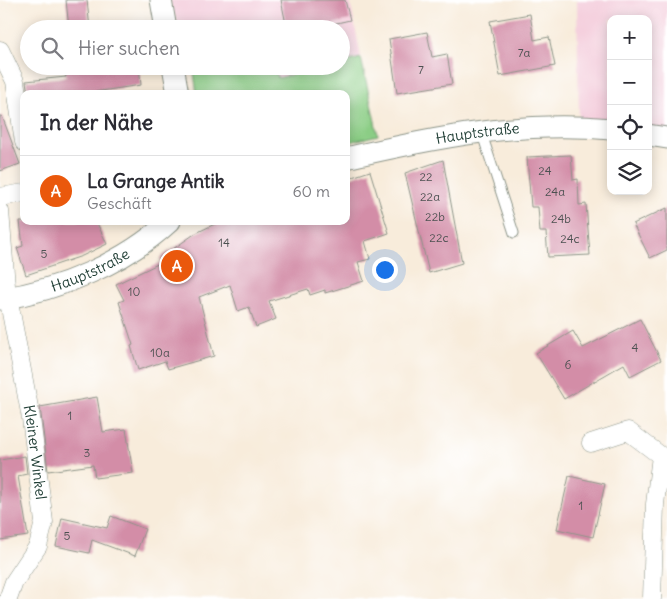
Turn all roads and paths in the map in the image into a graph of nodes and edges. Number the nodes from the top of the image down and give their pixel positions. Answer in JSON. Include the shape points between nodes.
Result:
{"nodes":[{"id":1,"x":161,"y":0,"type":"edge"},
{"id":2,"x":164,"y":20,"type":"edge"},
{"id":3,"x":0,"y":50,"type":"edge"},
{"id":4,"x":175,"y":75,"type":"edge"},
{"id":5,"x":177,"y":90,"type":"edge"},
{"id":6,"x":20,"y":115,"type":"edge"},
{"id":7,"x":607,"y":129,"type":"edge"},
{"id":8,"x":481,"y":131,"type":"junction"},
{"id":9,"x":652,"y":136,"type":"edge"},
{"id":10,"x":667,"y":138,"type":"edge"},
{"id":11,"x":350,"y":157,"type":"edge"},
{"id":12,"x":20,"y":194,"type":"edge"},
{"id":13,"x":0,"y":197,"type":"edge"},
{"id":14,"x":0,"y":211,"type":"edge"},
{"id":15,"x":165,"y":225,"type":"edge"},
{"id":16,"x":514,"y":233,"type":"dead end"},
{"id":17,"x":4,"y":298,"type":"edge"},
{"id":18,"x":590,"y":443,"type":"dead end"},
{"id":19,"x":8,"y":599,"type":"edge"},
{"id":20,"x":652,"y":599,"type":"edge"}],
"edges":[{"from":1,"to":2,"type":"street"},
{"from":3,"to":6,"type":"street","via":[[15,81]]},
{"from":4,"to":5,"type":"street"},
{"from":7,"to":8,"type":"street","name":"Hauptstraße","via":[[551,126]]},
{"from":8,"to":11,"type":"street","name":"Hauptstraße"},
{"from":8,"to":16,"type":"lane"},
{"from":9,"to":10,"type":"street"},
{"from":12,"to":13,"type":"street"},
{"from":14,"to":17,"type":"street","name":"Kleiner Winkel"},
{"from":15,"to":17,"type":"street","name":"Hauptstraße","via":[[132,250],[78,278],[39,292]]},
{"from":17,"to":19,"type":"street","name":"Kleiner Winkel","via":[[31,418],[44,522],[38,546],[14,582]]},
{"from":18,"to":20,"type":"street","via":[[628,431],[661,456],[655,504]]}]}
